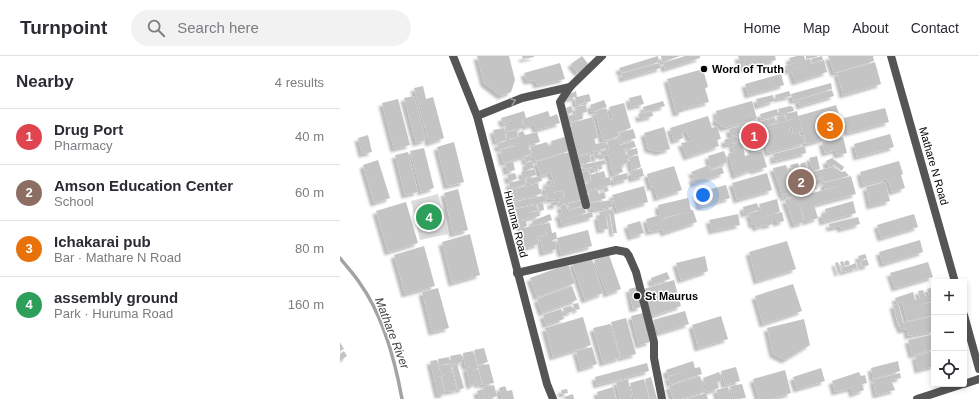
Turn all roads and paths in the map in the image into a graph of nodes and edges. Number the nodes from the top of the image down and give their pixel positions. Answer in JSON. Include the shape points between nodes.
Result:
{"nodes":[{"id":1,"x":453,"y":56,"type":"edge"},
{"id":2,"x":602,"y":56,"type":"edge"},
{"id":3,"x":891,"y":56,"type":"edge"},
{"id":4,"x":570,"y":87,"type":"junction"},
{"id":5,"x":477,"y":116,"type":"junction"},
{"id":6,"x":586,"y":205,"type":"dead end"},
{"id":7,"x":517,"y":272,"type":"junction"},
{"id":8,"x":954,"y":279,"type":"edge"},
{"id":9,"x":967,"y":326,"type":"edge"},
{"id":10,"x":979,"y":369,"type":"edge"},
{"id":11,"x":979,"y":379,"type":"edge"},
{"id":12,"x":967,"y":383,"type":"edge"},
{"id":13,"x":955,"y":387,"type":"edge"},
{"id":14,"x":553,"y":399,"type":"edge"},
{"id":15,"x":662,"y":399,"type":"edge"},
{"id":16,"x":917,"y":399,"type":"edge"}],
"edges":[{"from":1,"to":5,"type":"street","name":"Huruma Road"},
{"from":2,"to":4,"type":"street"},
{"from":3,"to":8,"type":"street","name":"Mathare N Road"},
{"from":5,"to":4,"type":"street","one_way":true,"via":[[522,98]]},
{"from":4,"to":6,"type":"street","via":[[561,98],[561,108]]},
{"from":5,"to":7,"type":"street","name":"Huruma Road"},
{"from":7,"to":14,"type":"street","name":"Huruma Road"},
{"from":7,"to":15,"type":"street","via":[[616,250],[626,252],[636,272],[649,319]]},
{"from":9,"to":10,"type":"street"},
{"from":11,"to":12,"type":"street"},
{"from":13,"to":16,"type":"street"}]}
